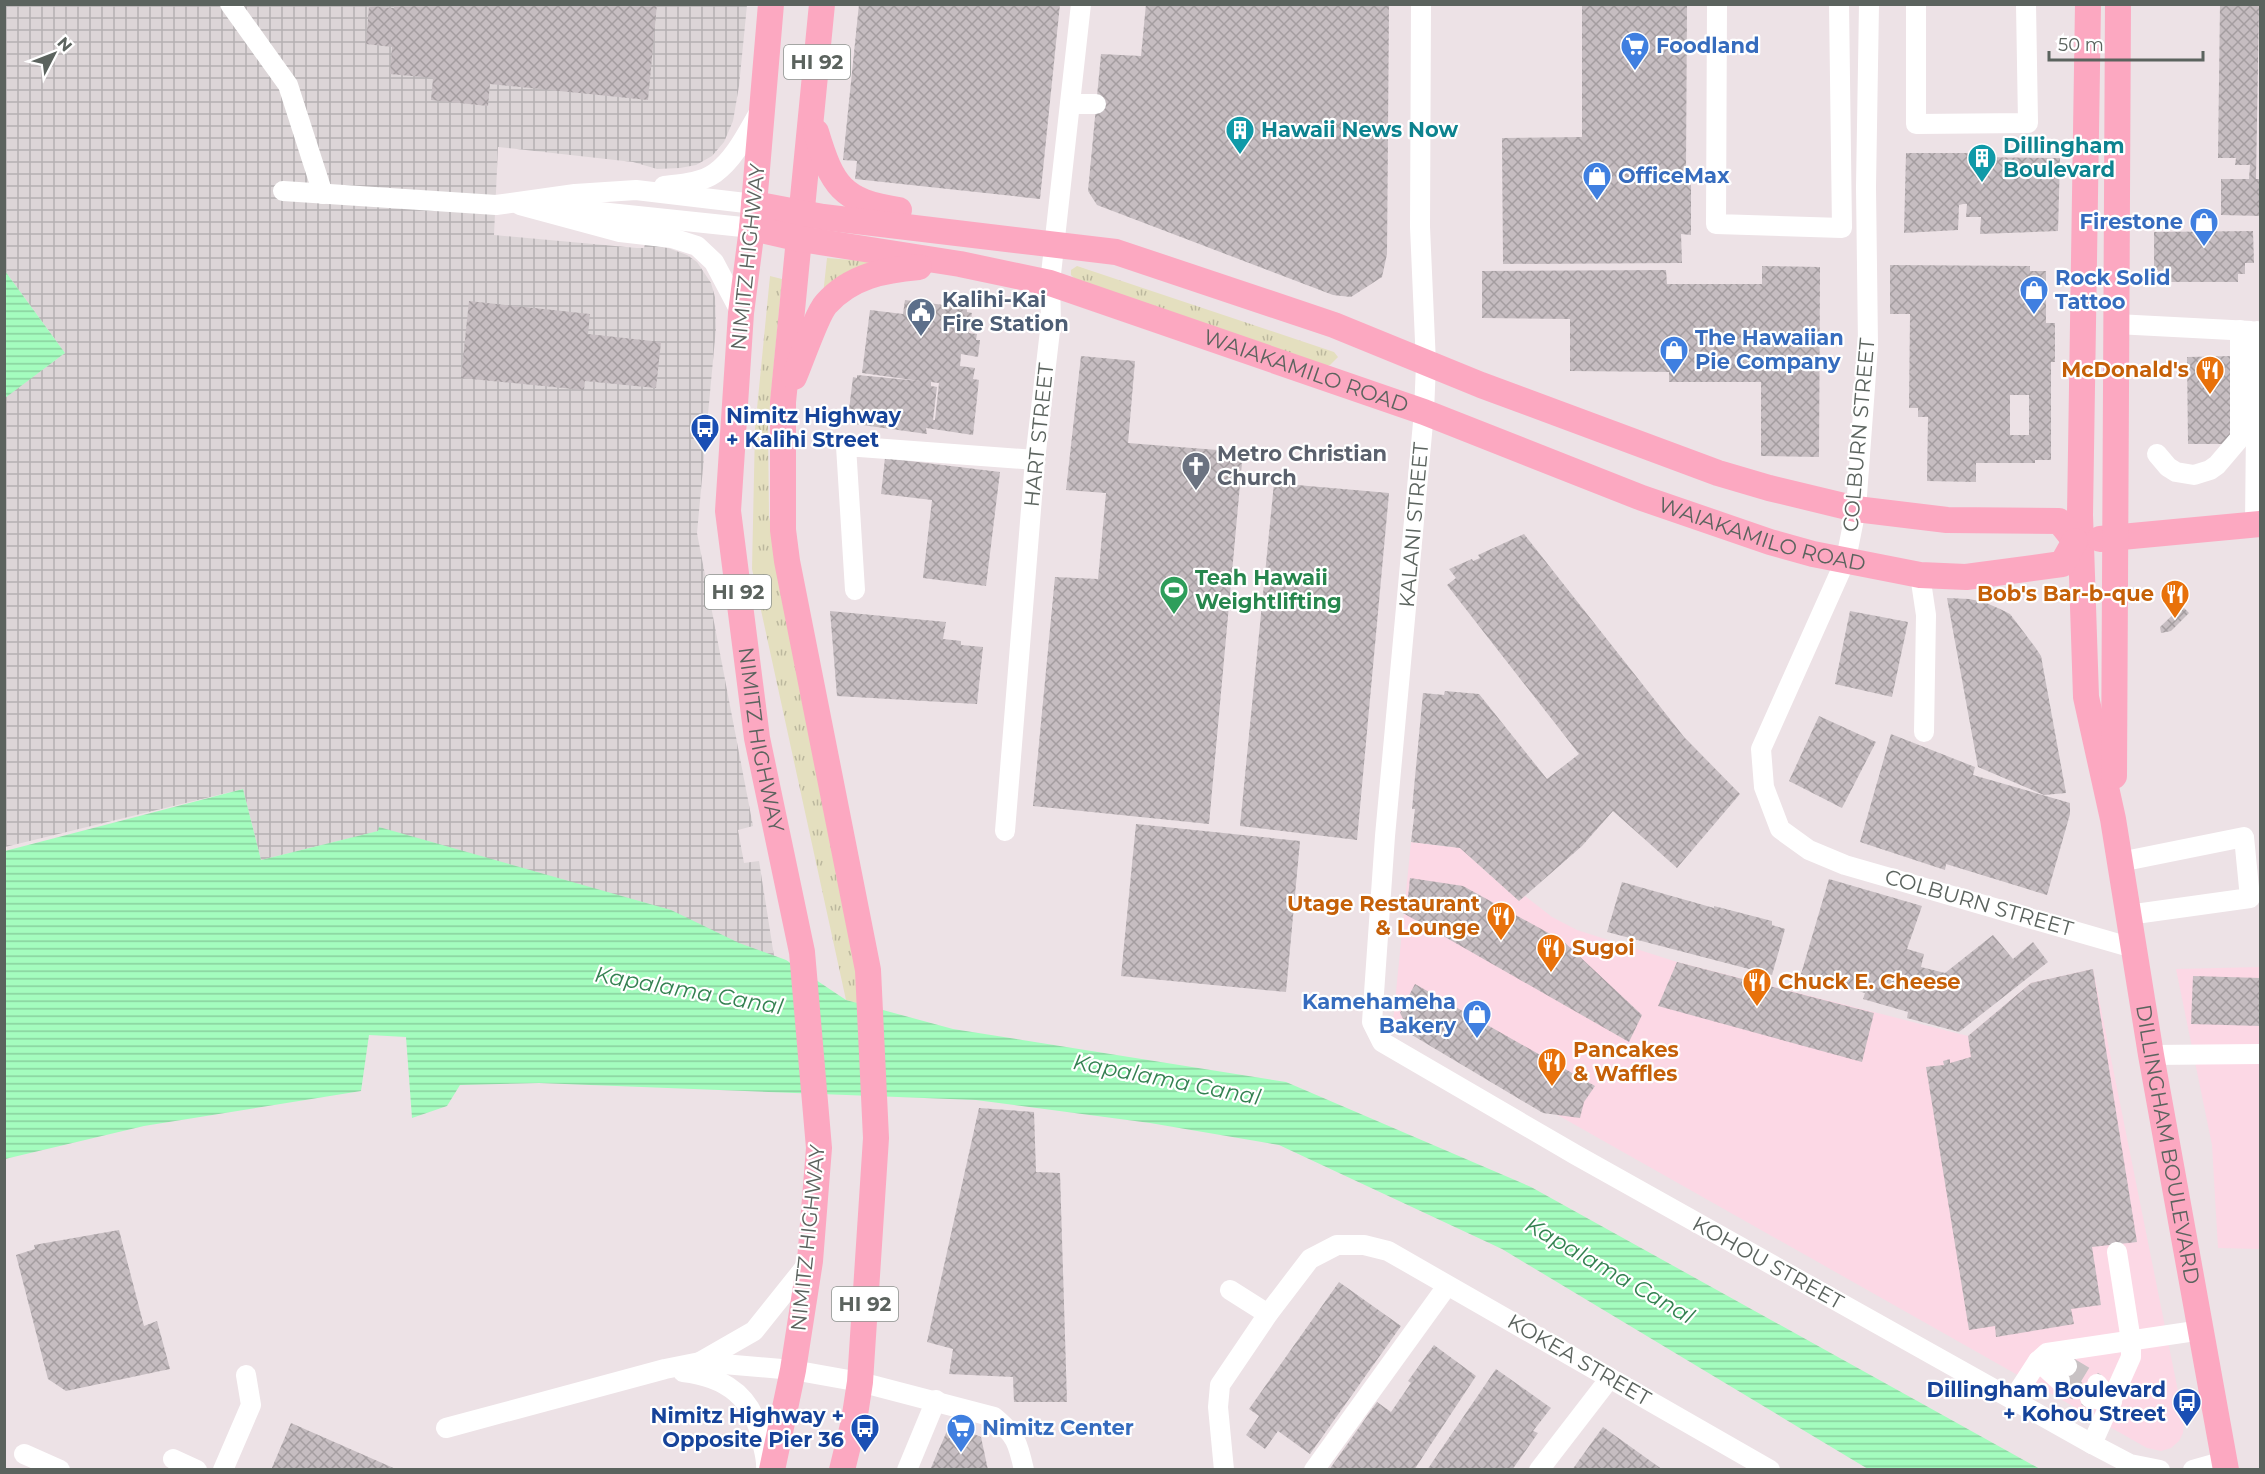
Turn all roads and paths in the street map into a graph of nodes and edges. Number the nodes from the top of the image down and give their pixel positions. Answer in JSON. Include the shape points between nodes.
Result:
{"nodes":[{"id":1,"x":230,"y":4,"type":"edge"},
{"id":2,"x":771,"y":4,"type":"edge"},
{"id":3,"x":822,"y":4,"type":"edge"},
{"id":4,"x":1081,"y":4,"type":"edge"},
{"id":5,"x":1421,"y":4,"type":"edge"},
{"id":6,"x":1717,"y":4,"type":"edge"},
{"id":7,"x":1839,"y":4,"type":"edge"},
{"id":8,"x":1869,"y":4,"type":"edge"},
{"id":9,"x":1916,"y":4,"type":"edge"},
{"id":10,"x":2025,"y":4,"type":"edge"},
{"id":11,"x":2088,"y":4,"type":"edge"},
{"id":12,"x":2118,"y":4,"type":"edge"},
{"id":13,"x":1070,"y":104,"type":"junction"},
{"id":14,"x":1096,"y":104,"type":"dead end"},
{"id":15,"x":761,"y":109,"type":"junction"},
{"id":16,"x":812,"y":120,"type":"junction"},
{"id":17,"x":1866,"y":187,"type":"junction"},
{"id":18,"x":1840,"y":189,"type":"junction"},
{"id":19,"x":636,"y":190,"type":"junction"},
{"id":20,"x":283,"y":191,"type":"dead end"},
{"id":21,"x":323,"y":194,"type":"junction"},
{"id":22,"x":509,"y":202,"type":"junction"},
{"id":23,"x":803,"y":212,"type":"junction"},
{"id":24,"x":753,"y":216,"type":"junction"},
{"id":25,"x":973,"y":233,"type":"junction"},
{"id":26,"x":801,"y":239,"type":"junction"},
{"id":27,"x":1055,"y":243,"type":"junction"},
{"id":28,"x":960,"y":264,"type":"junction"},
{"id":29,"x":1050,"y":283,"type":"junction"},
{"id":30,"x":741,"y":313,"type":"junction"},
{"id":31,"x":2116,"y":324,"type":"junction"},
{"id":32,"x":2253,"y":331,"type":"edge"},
{"id":33,"x":1426,"y":364,"type":"junction"},
{"id":34,"x":783,"y":402,"type":"junction"},
{"id":35,"x":1424,"y":412,"type":"junction"},
{"id":36,"x":2157,"y":454,"type":"dead end"},
{"id":37,"x":1035,"y":460,"type":"junction"},
{"id":38,"x":1856,"y":509,"type":"junction"},
{"id":39,"x":2258,"y":524,"type":"edge"},
{"id":40,"x":2115,"y":537,"type":"junction"},
{"id":41,"x":2078,"y":540,"type":"junction"},
{"id":42,"x":1846,"y":560,"type":"junction"},
{"id":43,"x":1920,"y":574,"type":"junction"},
{"id":44,"x":855,"y":590,"type":"dead end"},
{"id":45,"x":1924,"y":732,"type":"dead end"},
{"id":46,"x":2113,"y":819,"type":"junction"},
{"id":47,"x":1005,"y":831,"type":"dead end"},
{"id":48,"x":2120,"y":862,"type":"junction"},
{"id":49,"x":2128,"y":915,"type":"junction"},
{"id":50,"x":2133,"y":948,"type":"junction"},
{"id":51,"x":1382,"y":1042,"type":"joint"},
{"id":52,"x":2260,"y":1054,"type":"edge"},
{"id":53,"x":2151,"y":1055,"type":"junction"},
{"id":54,"x":2117,"y":1252,"type":"dead end"},
{"id":55,"x":810,"y":1261,"type":"junction"},
{"id":56,"x":1448,"y":1286,"type":"junction"},
{"id":57,"x":1230,"y":1290,"type":"dead end"},
{"id":58,"x":1268,"y":1314,"type":"junction"},
{"id":59,"x":2202,"y":1330,"type":"junction"},
{"id":60,"x":2131,"y":1341,"type":"junction"},
{"id":61,"x":2038,"y":1361,"type":"junction"},
{"id":62,"x":700,"y":1362,"type":"junction"},
{"id":63,"x":665,"y":1369,"type":"junction"},
{"id":64,"x":794,"y":1370,"type":"junction"},
{"id":65,"x":2063,"y":1374,"type":"tunnel mouth"},
{"id":66,"x":246,"y":1375,"type":"dead end"},
{"id":67,"x":1610,"y":1377,"type":"junction"},
{"id":68,"x":860,"y":1382,"type":"junction"},
{"id":69,"x":2094,"y":1391,"type":"tunnel mouth"},
{"id":70,"x":2014,"y":1398,"type":"junction"},
{"id":71,"x":936,"y":1400,"type":"junction"},
{"id":72,"x":2112,"y":1402,"type":"junction"},
{"id":73,"x":446,"y":1428,"type":"dead end"},
{"id":74,"x":2092,"y":1444,"type":"junction"},
{"id":75,"x":24,"y":1454,"type":"dead end"},
{"id":76,"x":173,"y":1460,"type":"dead end"},
{"id":77,"x":2225,"y":1465,"type":"edge"},
{"id":78,"x":60,"y":1470,"type":"edge"},
{"id":79,"x":197,"y":1470,"type":"edge"},
{"id":80,"x":223,"y":1470,"type":"edge"},
{"id":81,"x":766,"y":1470,"type":"edge"},
{"id":82,"x":772,"y":1470,"type":"edge"},
{"id":83,"x":842,"y":1470,"type":"edge"},
{"id":84,"x":907,"y":1470,"type":"edge"},
{"id":85,"x":1024,"y":1470,"type":"edge"},
{"id":86,"x":1224,"y":1470,"type":"edge"},
{"id":87,"x":1314,"y":1470,"type":"edge"},
{"id":88,"x":1539,"y":1470,"type":"edge"},
{"id":89,"x":1770,"y":1470,"type":"edge"},
{"id":90,"x":2160,"y":1470,"type":"edge"},
{"id":91,"x":2193,"y":1470,"type":"edge"}],
"edges":[{"from":1,"to":21,"type":"street","via":[[288,86]]},
{"from":2,"to":15,"type":"main road","name":"NIMITZ HIGHWAY","number":"HI 92"},
{"from":3,"to":16,"type":"main road","number":"HI 92"},
{"from":4,"to":13,"type":"street","name":"HART STREET"},
{"from":5,"to":33,"type":"street","name":"KALANI STREET","via":[[1420,227]]},
{"from":6,"to":18,"type":"street","via":[[1716,224],[1842,228]]},
{"from":7,"to":18,"type":"street"},
{"from":8,"to":17,"type":"street","name":"COLBURN STREET"},
{"from":9,"to":10,"type":"street","via":[[1916,124],[2028,123]]},
{"from":11,"to":41,"type":"main road","name":"DILLINGHAM BOULEVARD"},
{"from":12,"to":31,"type":"main road","name":"DILLINGHAM BOULEVARD"},
{"from":13,"to":14,"type":"street"},
{"from":13,"to":27,"type":"street","name":"HART STREET"},
{"from":15,"to":19,"type":"street","via":[[738,148],[715,173],[690,183]]},
{"from":15,"to":24,"type":"main road","name":"NIMITZ HIGHWAY","number":"HI 92"},
{"from":16,"to":23,"type":"main road","number":"HI 92"},
{"from":16,"to":25,"type":"main road","via":[[825,162],[840,185],[858,201],[923,213]]},
{"from":17,"to":18,"type":"street"},
{"from":17,"to":38,"type":"street","name":"COLBURN STREET","via":[[1868,346]]},
{"from":19,"to":22,"type":"street","name":"WAIAKAMILO ROAD"},
{"from":19,"to":24,"type":"street","name":"WAIAKAMILO ROAD"},
{"from":20,"to":21,"type":"street","name":"WAIAKAMILO ROAD"},
{"from":21,"to":22,"type":"street","name":"WAIAKAMILO ROAD","via":[[496,205]]},
{"from":22,"to":24,"type":"street","name":"WAIAKAMILO ROAD"},
{"from":22,"to":30,"type":"street","via":[[620,232],[672,238],[697,246],[714,262]]},
{"from":23,"to":24,"type":"main road","name":"WAIAKAMILO ROAD"},
{"from":23,"to":25,"type":"main road","name":"WAIAKAMILO ROAD"},
{"from":23,"to":26,"type":"main road","number":"HI 92"},
{"from":24,"to":26,"type":"main road","name":"WAIAKAMILO ROAD"},
{"from":24,"to":30,"type":"main road","name":"NIMITZ HIGHWAY","number":"HI 92"},
{"from":25,"to":27,"type":"main road","name":"WAIAKAMILO ROAD"},
{"from":26,"to":28,"type":"main road","name":"WAIAKAMILO ROAD"},
{"from":26,"to":34,"type":"main road","number":"HI 92"},
{"from":27,"to":29,"type":"street","name":"HART STREET"},
{"from":27,"to":33,"type":"main road","name":"WAIAKAMILO ROAD","via":[[1116,252],[1334,325]]},
{"from":28,"to":29,"type":"main road","name":"WAIAKAMILO ROAD"},
{"from":28,"to":34,"type":"main road","via":[[886,270],[854,282],[825,305]]},
{"from":29,"to":35,"type":"main road","name":"WAIAKAMILO ROAD"},
{"from":29,"to":37,"type":"street","name":"HART STREET","via":[[1051,322]]},
{"from":30,"to":55,"type":"main road","name":"NIMITZ HIGHWAY","number":"HI 92","via":[[728,511],[757,738],[802,952],[819,1148]]},
{"from":31,"to":32,"type":"street"},
{"from":31,"to":40,"type":"main road","name":"DILLINGHAM BOULEVARD"},
{"from":32,"to":36,"type":"street","via":[[2240,438],[2217,465],[2194,475],[2176,472]]},
{"from":32,"to":39,"type":"street"},
{"from":33,"to":35,"type":"street","name":"KALANI STREET"},
{"from":33,"to":38,"type":"main road","name":"WAIAKAMILO ROAD","via":[[1718,473]]},
{"from":34,"to":68,"type":"main road","number":"HI 92","via":[[783,530],[787,561],[868,970],[876,1138]]},
{"from":35,"to":42,"type":"main road","name":"WAIAKAMILO ROAD","via":[[1663,506],[1770,542]]},
{"from":35,"to":51,"type":"street","name":"KALANI STREET","via":[[1372,1022]]},
{"from":37,"to":44,"type":"street","via":[[846,446]]},
{"from":37,"to":47,"type":"street","name":"HART STREET"},
{"from":38,"to":41,"type":"main road","name":"WAIAKAMILO ROAD","via":[[1947,520],[2059,521]]},
{"from":38,"to":42,"type":"street","name":"COLBURN STREET"},
{"from":39,"to":40,"type":"main road"},
{"from":40,"to":41,"type":"main road"},
{"from":40,"to":46,"type":"main road","name":"DILLINGHAM BOULEVARD"},
{"from":41,"to":43,"type":"main road","name":"WAIAKAMILO ROAD","via":[[2062,564],[1966,577]]},
{"from":41,"to":46,"type":"main road","name":"DILLINGHAM BOULEVARD","via":[[2086,697]]},
{"from":42,"to":43,"type":"main road","name":"WAIAKAMILO ROAD"},
{"from":42,"to":50,"type":"street","name":"COLBURN STREET","via":[[1761,749],[1764,787],[1780,829],[1809,850],[1845,865]]},
{"from":43,"to":45,"type":"street","via":[[1926,615]]},
{"from":46,"to":48,"type":"main road","name":"DILLINGHAM BOULEVARD"},
{"from":48,"to":49,"type":"main road","name":"DILLINGHAM BOULEVARD"},
{"from":48,"to":49,"type":"street","via":[[2244,837],[2250,897]]},
{"from":49,"to":50,"type":"main road","name":"DILLINGHAM BOULEVARD"},
{"from":50,"to":53,"type":"main road","name":"DILLINGHAM BOULEVARD"},
{"from":51,"to":70,"type":"street","name":"KOHOU STREET","via":[[1576,1155]]},
{"from":52,"to":53,"type":"street"},
{"from":53,"to":59,"type":"main road","name":"DILLINGHAM BOULEVARD"},
{"from":54,"to":60,"type":"street"},
{"from":55,"to":62,"type":"street","via":[[754,1332]]},
{"from":55,"to":64,"type":"main road","name":"NIMITZ HIGHWAY","number":"HI 92"},
{"from":56,"to":58,"type":"street","name":"KOKEA STREET","via":[[1388,1251],[1364,1245],[1337,1245],[1310,1259]]},
{"from":56,"to":67,"type":"street","name":"KOKEA STREET"},
{"from":56,"to":87,"type":"street"},
{"from":57,"to":58,"type":"street"},
{"from":58,"to":86,"type":"street","name":"KOKEA STREET","via":[[1220,1385],[1218,1407]]},
{"from":59,"to":60,"type":"street"},
{"from":59,"to":77,"type":"main road","name":"DILLINGHAM BOULEVARD"},
{"from":60,"to":61,"type":"street","via":[[2047,1353]]},
{"from":60,"to":72,"type":"street","via":[[2131,1357]]},
{"from":61,"to":65,"type":"street"},
{"from":61,"to":70,"type":"street"},
{"from":62,"to":63,"type":"street"},
{"from":62,"to":64,"type":"street"},
{"from":63,"to":73,"type":"street"},
{"from":63,"to":81,"type":"street","via":[[704,1374],[732,1388],[745,1400],[758,1422]]},
{"from":64,"to":68,"type":"street"},
{"from":64,"to":82,"type":"main road","name":"NIMITZ HIGHWAY","number":"HI 92"},
{"from":66,"to":80,"type":"street","via":[[251,1405]]},
{"from":67,"to":88,"type":"street"},
{"from":67,"to":89,"type":"street","name":"KOKEA STREET"},
{"from":68,"to":71,"type":"street"},
{"from":68,"to":83,"type":"main road","number":"HI 92"},
{"from":69,"to":72,"type":"street"},
{"from":70,"to":74,"type":"street","name":"KOHOU STREET"},
{"from":71,"to":84,"type":"street"},
{"from":71,"to":85,"type":"street","via":[[994,1417],[1016,1439]]},
{"from":72,"to":74,"type":"street"},
{"from":74,"to":90,"type":"street","name":"KOHOU STREET","via":[[2130,1464]]},
{"from":75,"to":78,"type":"street"},
{"from":76,"to":79,"type":"street"},
{"from":77,"to":91,"type":"street"}]}
